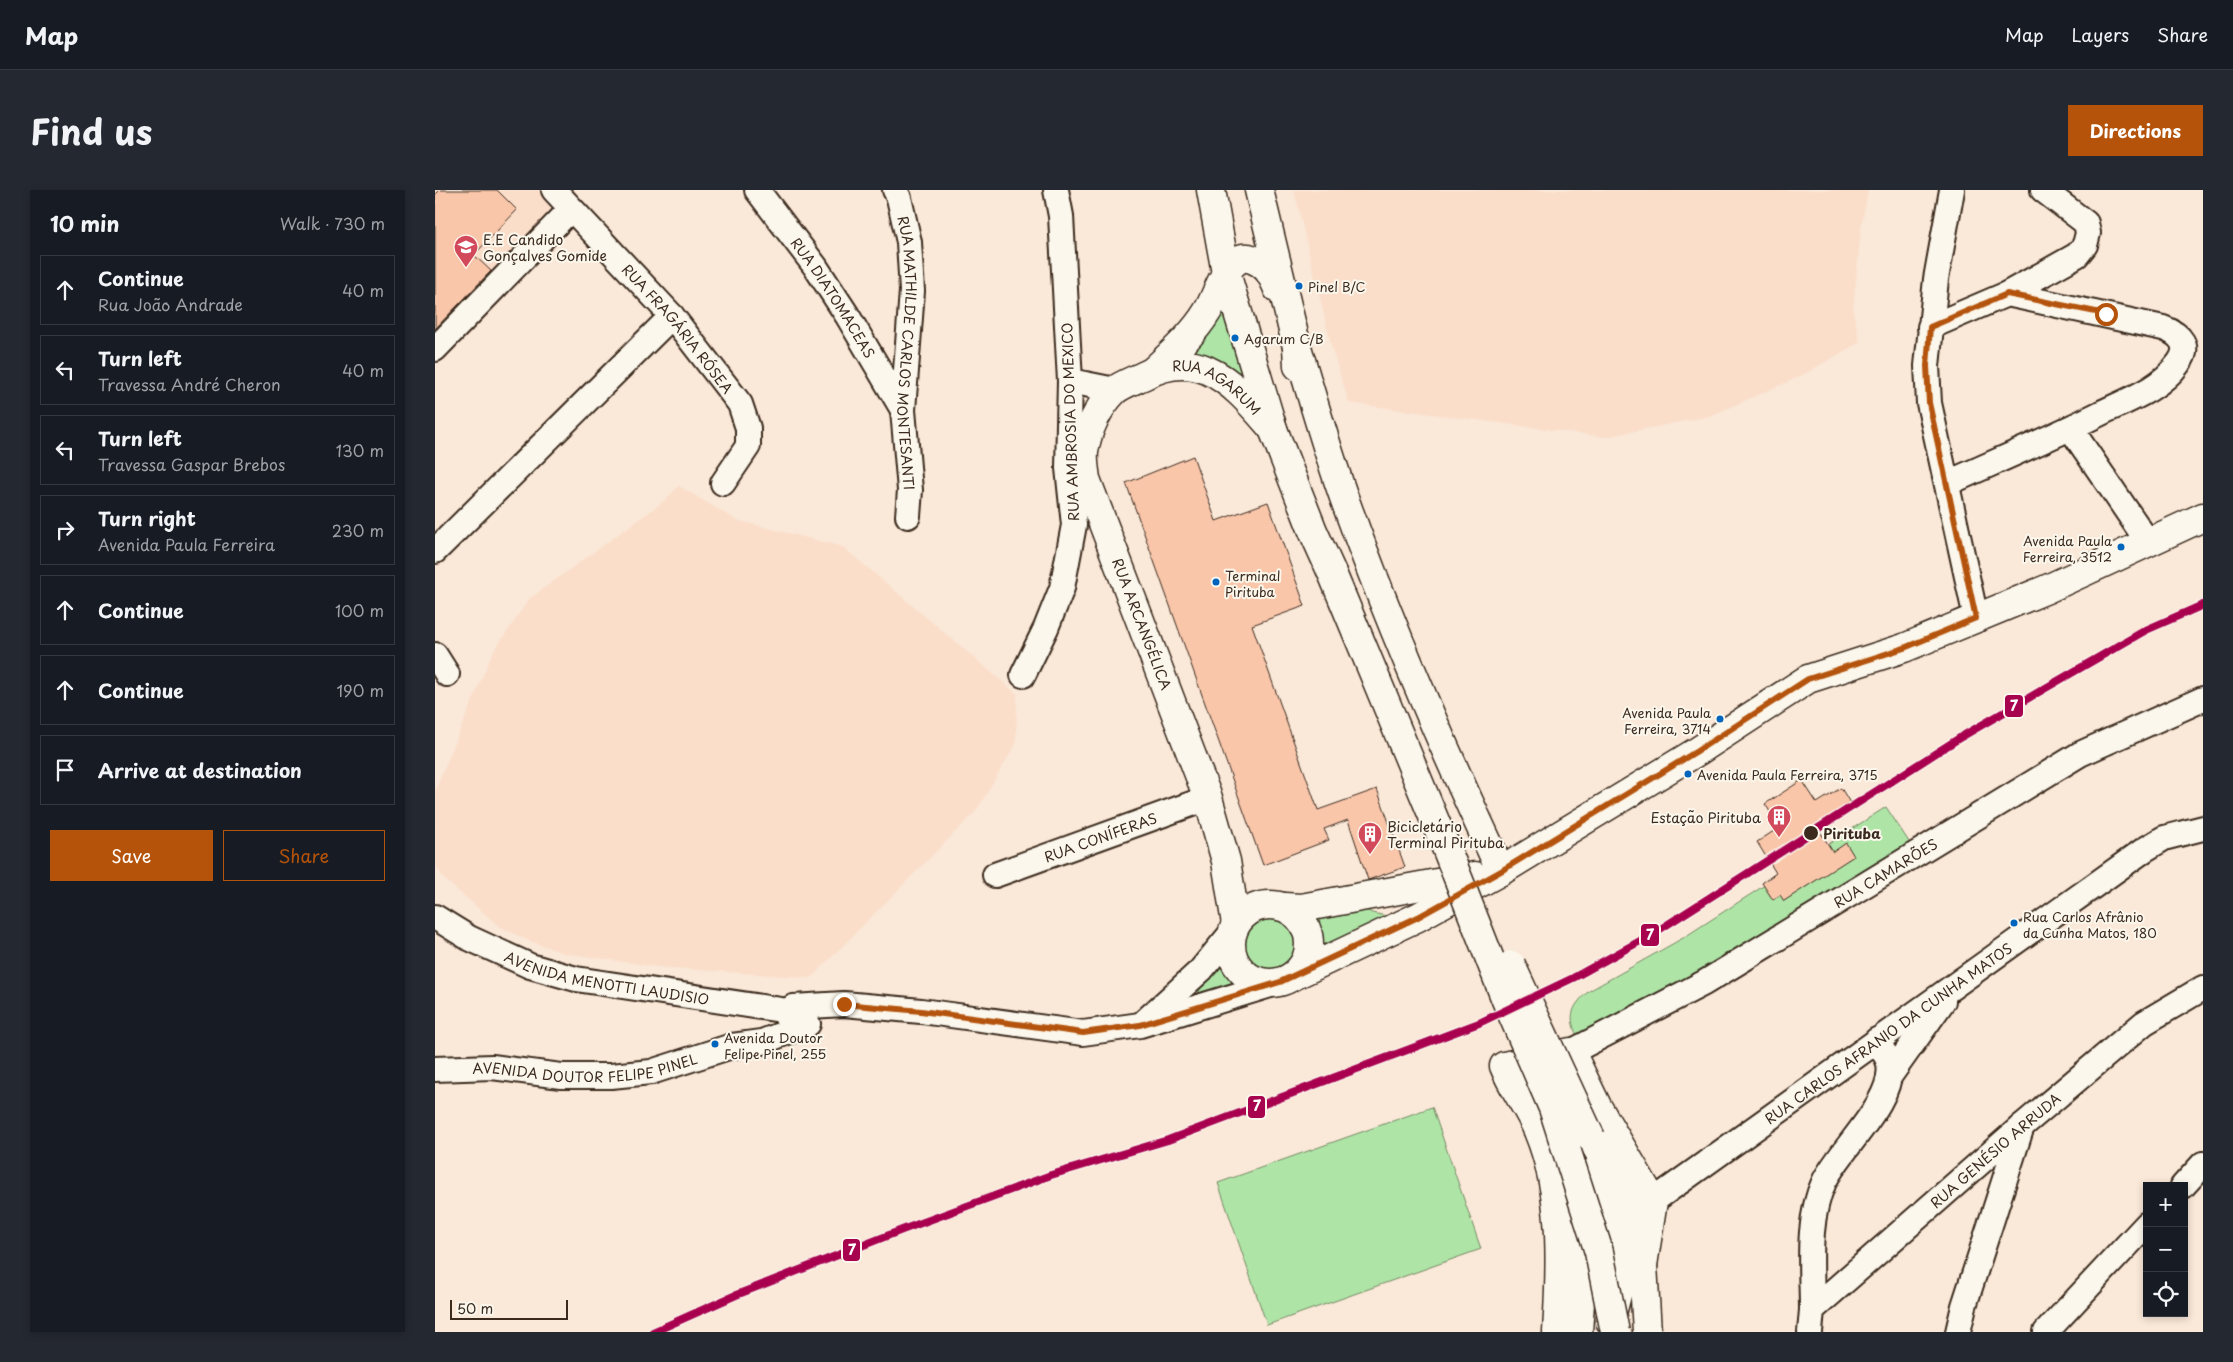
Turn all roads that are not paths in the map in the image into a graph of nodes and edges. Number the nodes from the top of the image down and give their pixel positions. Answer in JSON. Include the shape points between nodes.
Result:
{"nodes":[{"id":1,"x":757,"y":190,"type":"edge"},
{"id":2,"x":895,"y":190,"type":"edge"},
{"id":3,"x":1056,"y":190,"type":"edge"},
{"id":4,"x":1211,"y":190,"type":"edge"},
{"id":5,"x":1259,"y":190,"type":"edge"},
{"id":6,"x":1952,"y":190,"type":"edge"},
{"id":7,"x":2043,"y":190,"type":"edge"},
{"id":8,"x":564,"y":197,"type":"edge"},
{"id":9,"x":1226,"y":273,"type":"junction"},
{"id":10,"x":2007,"y":294,"type":"junction"},
{"id":11,"x":672,"y":316,"type":"junction"},
{"id":12,"x":1289,"y":316,"type":"junction"},
{"id":13,"x":1930,"y":327,"type":"junction"},
{"id":14,"x":1297,"y":347,"type":"junction"},
{"id":15,"x":435,"y":349,"type":"edge"},
{"id":16,"x":1151,"y":372,"type":"junction"},
{"id":17,"x":1070,"y":381,"type":"junction"},
{"id":18,"x":1115,"y":390,"type":"junction"},
{"id":19,"x":903,"y":410,"type":"junction"},
{"id":20,"x":1273,"y":428,"type":"junction"},
{"id":21,"x":2071,"y":429,"type":"junction"},
{"id":22,"x":723,"y":483,"type":"dead end"},
{"id":23,"x":1948,"y":483,"type":"junction"},
{"id":24,"x":1093,"y":497,"type":"junction"},
{"id":25,"x":908,"y":516,"type":"dead end"},
{"id":26,"x":2203,"y":517,"type":"edge"},
{"id":27,"x":1074,"y":525,"type":"junction"},
{"id":28,"x":2149,"y":542,"type":"junction"},
{"id":29,"x":435,"y":551,"type":"edge"},
{"id":30,"x":1342,"y":572,"type":"junction"},
{"id":31,"x":1976,"y":618,"type":"junction"},
{"id":32,"x":1023,"y":675,"type":"dead end"},
{"id":33,"x":2203,"y":699,"type":"edge"},
{"id":34,"x":1208,"y":798,"type":"junction"},
{"id":35,"x":2203,"y":828,"type":"edge"},
{"id":36,"x":1226,"y":861,"type":"junction"},
{"id":37,"x":1501,"y":871,"type":"junction"},
{"id":38,"x":995,"y":875,"type":"dead end"},
{"id":39,"x":1275,"y":906,"type":"junction"},
{"id":40,"x":435,"y":917,"type":"edge"},
{"id":41,"x":1235,"y":927,"type":"junction"},
{"id":42,"x":1285,"y":979,"type":"junction"},
{"id":43,"x":1953,"y":986,"type":"junction"},
{"id":44,"x":2203,"y":988,"type":"edge"},
{"id":45,"x":796,"y":1017,"type":"junction"},
{"id":46,"x":1140,"y":1025,"type":"junction"},
{"id":47,"x":1877,"y":1040,"type":"junction"},
{"id":48,"x":1571,"y":1052,"type":"junction"},
{"id":49,"x":435,"y":1069,"type":"edge"},
{"id":50,"x":1889,"y":1077,"type":"junction"},
{"id":51,"x":2022,"y":1126,"type":"junction"},
{"id":52,"x":1592,"y":1161,"type":"junction"},
{"id":53,"x":2203,"y":1164,"type":"edge"},
{"id":54,"x":2187,"y":1182,"type":"edge"},
{"id":55,"x":1620,"y":1187,"type":"junction"},
{"id":56,"x":1653,"y":1200,"type":"junction"},
{"id":57,"x":2144,"y":1227,"type":"edge"},
{"id":58,"x":1643,"y":1265,"type":"junction"},
{"id":59,"x":1811,"y":1321,"type":"edge"},
{"id":60,"x":1557,"y":1332,"type":"edge"},
{"id":61,"x":1578,"y":1332,"type":"edge"},
{"id":62,"x":1607,"y":1332,"type":"edge"},
{"id":63,"x":1615,"y":1332,"type":"edge"},
{"id":64,"x":1647,"y":1332,"type":"edge"},
{"id":65,"x":1958,"y":1332,"type":"edge"},
{"id":66,"x":2047,"y":1332,"type":"edge"}],
"edges":[{"from":1,"to":19,"type":"street","name":"RUA DIATOMACEAS","via":[[815,266]]},
{"from":2,"to":19,"type":"street","name":"RUA MATHILDE CARLOS MONTESANTI","via":[[909,242],[912,291]]},
{"from":3,"to":17,"type":"street","name":"RUA AMBROSIA DO MEXICO","via":[[1061,216]]},
{"from":4,"to":9,"type":"main road"},
{"from":5,"to":12,"type":"main road"},
{"from":6,"to":13,"type":"street"},
{"from":7,"to":10,"type":"street","via":[[2086,222],[2085,245],[2077,256]]},
{"from":8,"to":11,"type":"street","name":"RUA FRAGÁRIA RÓSEA"},
{"from":8,"to":15,"type":"street"},
{"from":9,"to":12,"type":"main road","via":[[1235,260],[1246,257],[1261,262],[1271,273]]},
{"from":9,"to":16,"type":"main road","name":"RUA AGARUM","via":[[1198,325]]},
{"from":9,"to":20,"type":"main road"},
{"from":10,"to":13,"type":"street"},
{"from":10,"to":21,"type":"street","via":[[2153,326],[2182,338],[2183,356],[2170,374],[2149,390]]},
{"from":11,"to":22,"type":"street","name":"RUA FRAGÁRIA RÓSEA","via":[[740,404],[748,428],[748,446]]},
{"from":11,"to":29,"type":"street"},
{"from":12,"to":14,"type":"main road"},
{"from":13,"to":23,"type":"street","via":[[1929,403]]},
{"from":14,"to":30,"type":"main road","via":[[1299,378],[1312,449]]},
{"from":14,"to":37,"type":"main road","via":[[1346,504],[1382,598]]},
{"from":16,"to":18,"type":"main road","name":"RUA AGARUM"},
{"from":16,"to":20,"type":"main road","name":"RUA AGARUM","via":[[1178,365],[1207,370],[1238,391]]},
{"from":17,"to":18,"type":"street"},
{"from":17,"to":27,"type":"street","name":"RUA AMBROSIA DO MEXICO","via":[[1068,468]]},
{"from":18,"to":24,"type":"main road","name":"RUA ARCANGÉLICA","via":[[1097,413],[1084,453],[1086,479]]},
{"from":19,"to":25,"type":"street","name":"RUA MATHILDE CARLOS MONTESANTI","via":[[910,490]]},
{"from":20,"to":30,"type":"main road","via":[[1313,532]]},
{"from":21,"to":23,"type":"street"},
{"from":21,"to":28,"type":"street"},
{"from":23,"to":31,"type":"street"},
{"from":24,"to":27,"type":"street"},
{"from":24,"to":34,"type":"main road","name":"RUA ARCANGÉLICA"},
{"from":26,"to":28,"type":"main road","name":"AVENIDA DOUTOR FELIPE PINEL"},
{"from":27,"to":32,"type":"street","name":"RUA AMBROSIA DO MEXICO","via":[[1062,588]]},
{"from":28,"to":31,"type":"main road","name":"AVENIDA DOUTOR FELIPE PINEL"},
{"from":30,"to":52,"type":"main road","bridge":true},
{"from":30,"to":52,"type":"main road","bridge":true,"via":[[1506,1000],[1553,1108]]},
{"from":31,"to":37,"type":"main road","name":"AVENIDA DOUTOR FELIPE PINEL","via":[[1904,648],[1808,679]]},
{"from":33,"to":48,"type":"street","name":"RUA CAMARÕES","via":[[2080,754],[1704,983]]},
{"from":34,"to":36,"type":"main road","name":"RUA ARCANGÉLICA"},
{"from":34,"to":38,"type":"street","name":"RUA CONÍFERAS"},
{"from":35,"to":43,"type":"street","name":"RUA CARLOS AFRANIO DA CUNHA MATOS","via":[[2164,838],[2144,850]]},
{"from":36,"to":39,"type":"main road","name":"RUA ARCANGÉLICA","via":[[1243,884]]},
{"from":36,"to":41,"type":"main road","name":"RUA ARCANGÉLICA"},
{"from":37,"to":39,"type":"main road","via":[[1301,908]]},
{"from":37,"to":42,"type":"main road","name":"AVENIDA DOUTOR FELIPE PINEL","via":[[1418,917]]},
{"from":39,"to":41,"type":"main road","via":[[1245,914]]},
{"from":39,"to":42,"type":"main road","via":[[1301,920],[1309,940],[1305,961],[1299,970]]},
{"from":40,"to":45,"type":"street","name":"AVENIDA MENOTTI LAUDISIO","via":[[469,938],[529,966],[576,979]]},
{"from":41,"to":42,"type":"main road","via":[[1231,946],[1239,967],[1257,981],[1265,983]]},
{"from":41,"to":46,"type":"street","via":[[1201,970]]},
{"from":42,"to":46,"type":"street","name":"AVENIDA DOUTOR FELIPE PINEL"},
{"from":43,"to":47,"type":"street","name":"RUA CARLOS AFRANIO DA CUNHA MATOS"},
{"from":43,"to":50,"type":"street"},
{"from":44,"to":51,"type":"street","name":"RUA GENÉSIO ARRUDA","via":[[2144,1023]]},
{"from":45,"to":46,"type":"street","name":"AVENIDA DOUTOR FELIPE PINEL","via":[[851,1014],[867,1007],[1083,1033]]},
{"from":45,"to":49,"type":"street","name":"AVENIDA DOUTOR FELIPE PINEL","via":[[744,1037],[732,1046],[651,1072],[561,1076],[492,1067]]},
{"from":47,"to":50,"type":"street","via":[[1889,1064]]},
{"from":47,"to":56,"type":"street","name":"RUA CARLOS AFRANIO DA CUNHA MATOS"},
{"from":48,"to":56,"type":"main road","via":[[1597,1106]]},
{"from":48,"to":60,"type":"main road","via":[[1504,1066],[1537,1130],[1548,1162],[1557,1209],[1560,1284]]},
{"from":50,"to":59,"type":"street","via":[[1880,1103],[1824,1183],[1813,1224]]},
{"from":51,"to":59,"type":"street","name":"RUA GENÉSIO ARRUDA"},
{"from":51,"to":65,"type":"street"},
{"from":52,"to":55,"type":"main road"},
{"from":52,"to":61,"type":"main road","bridge":true,"via":[[1578,1218],[1581,1287]]},
{"from":52,"to":62,"type":"main road","via":[[1621,1264],[1619,1287]]},
{"from":52,"to":63,"type":"main road","bridge":true,"via":[[1599,1252]]},
{"from":53,"to":54,"type":"street"},
{"from":55,"to":56,"type":"main road"},
{"from":55,"to":58,"type":"main road"},
{"from":56,"to":58,"type":"main road"},
{"from":57,"to":66,"type":"street"},
{"from":58,"to":64,"type":"main road"}]}
